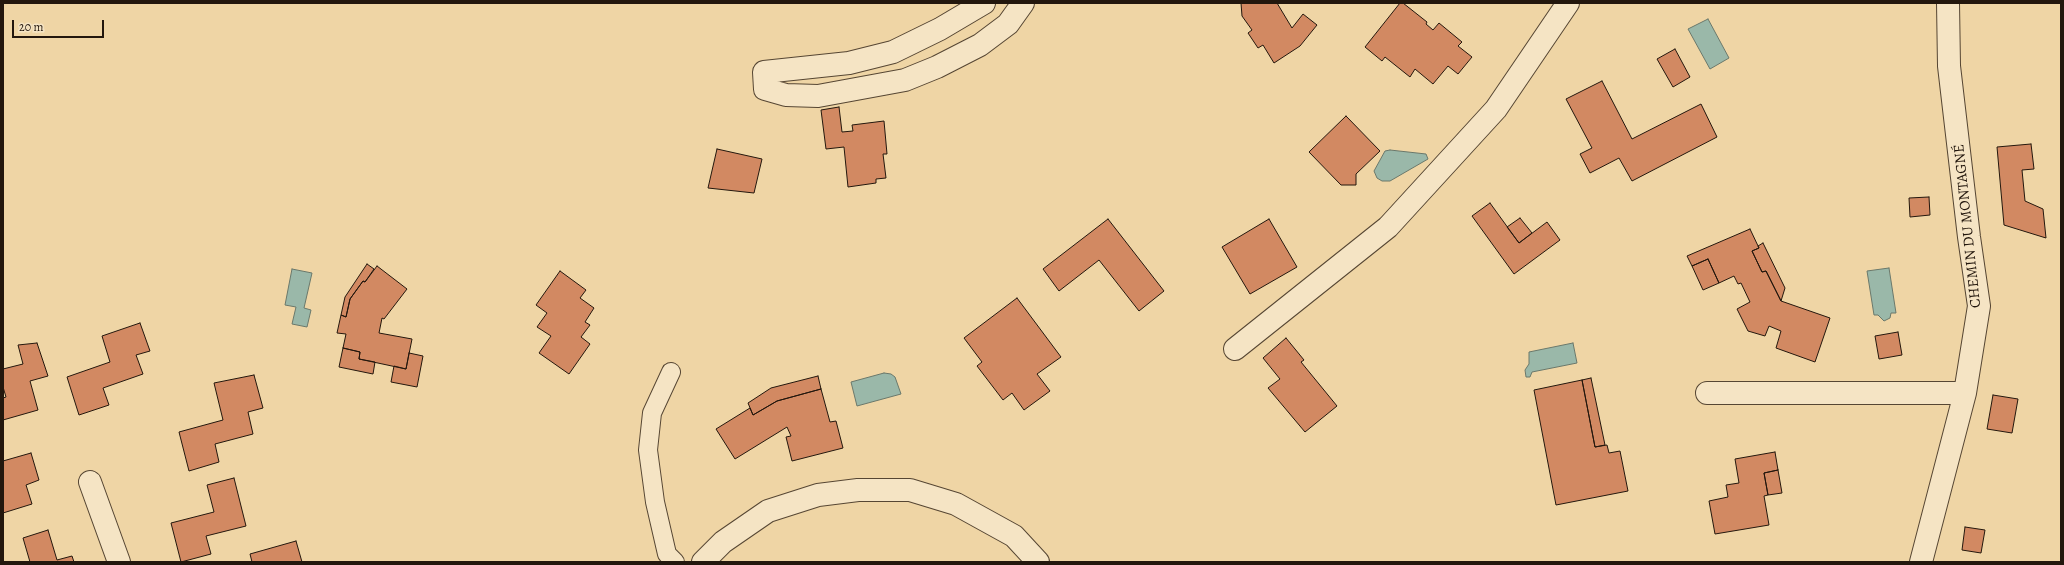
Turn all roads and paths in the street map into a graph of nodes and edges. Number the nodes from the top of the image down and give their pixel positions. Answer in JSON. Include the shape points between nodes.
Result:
{"nodes":[{"id":1,"x":984,"y":3,"type":"edge"},
{"id":2,"x":1023,"y":3,"type":"edge"},
{"id":3,"x":1568,"y":3,"type":"edge"},
{"id":4,"x":1948,"y":3,"type":"edge"},
{"id":5,"x":1235,"y":349,"type":"dead end"},
{"id":6,"x":671,"y":372,"type":"dead end"},
{"id":7,"x":1707,"y":393,"type":"dead end"},
{"id":8,"x":1965,"y":393,"type":"junction"},
{"id":9,"x":90,"y":482,"type":"dead end"},
{"id":10,"x":119,"y":562,"type":"edge"},
{"id":11,"x":675,"y":562,"type":"edge"},
{"id":12,"x":703,"y":562,"type":"edge"},
{"id":13,"x":1038,"y":562,"type":"edge"},
{"id":14,"x":1921,"y":562,"type":"edge"}],
"edges":[{"from":1,"to":2,"type":"street","via":[[940,29],[893,52],[849,63],[764,72],[766,89],[786,95],[818,96],[905,80],[937,68],[980,45],[1008,24]]},
{"from":3,"to":5,"type":"street","via":[[1496,109],[1388,227]]},
{"from":4,"to":8,"type":"street","name":"CHEMIN DU MONTAGNÉ","via":[[1949,66],[1979,306]]},
{"from":6,"to":11,"type":"lane","via":[[652,413],[648,450],[655,502],[667,554]]},
{"from":7,"to":8,"type":"street"},
{"from":8,"to":14,"type":"street","name":"CHEMIN DU MONTAGNÉ"},
{"from":9,"to":10,"type":"street"},
{"from":12,"to":13,"type":"street","via":[[723,542],[768,511],[818,495],[858,490],[910,490],[956,504],[1014,536]]}]}
